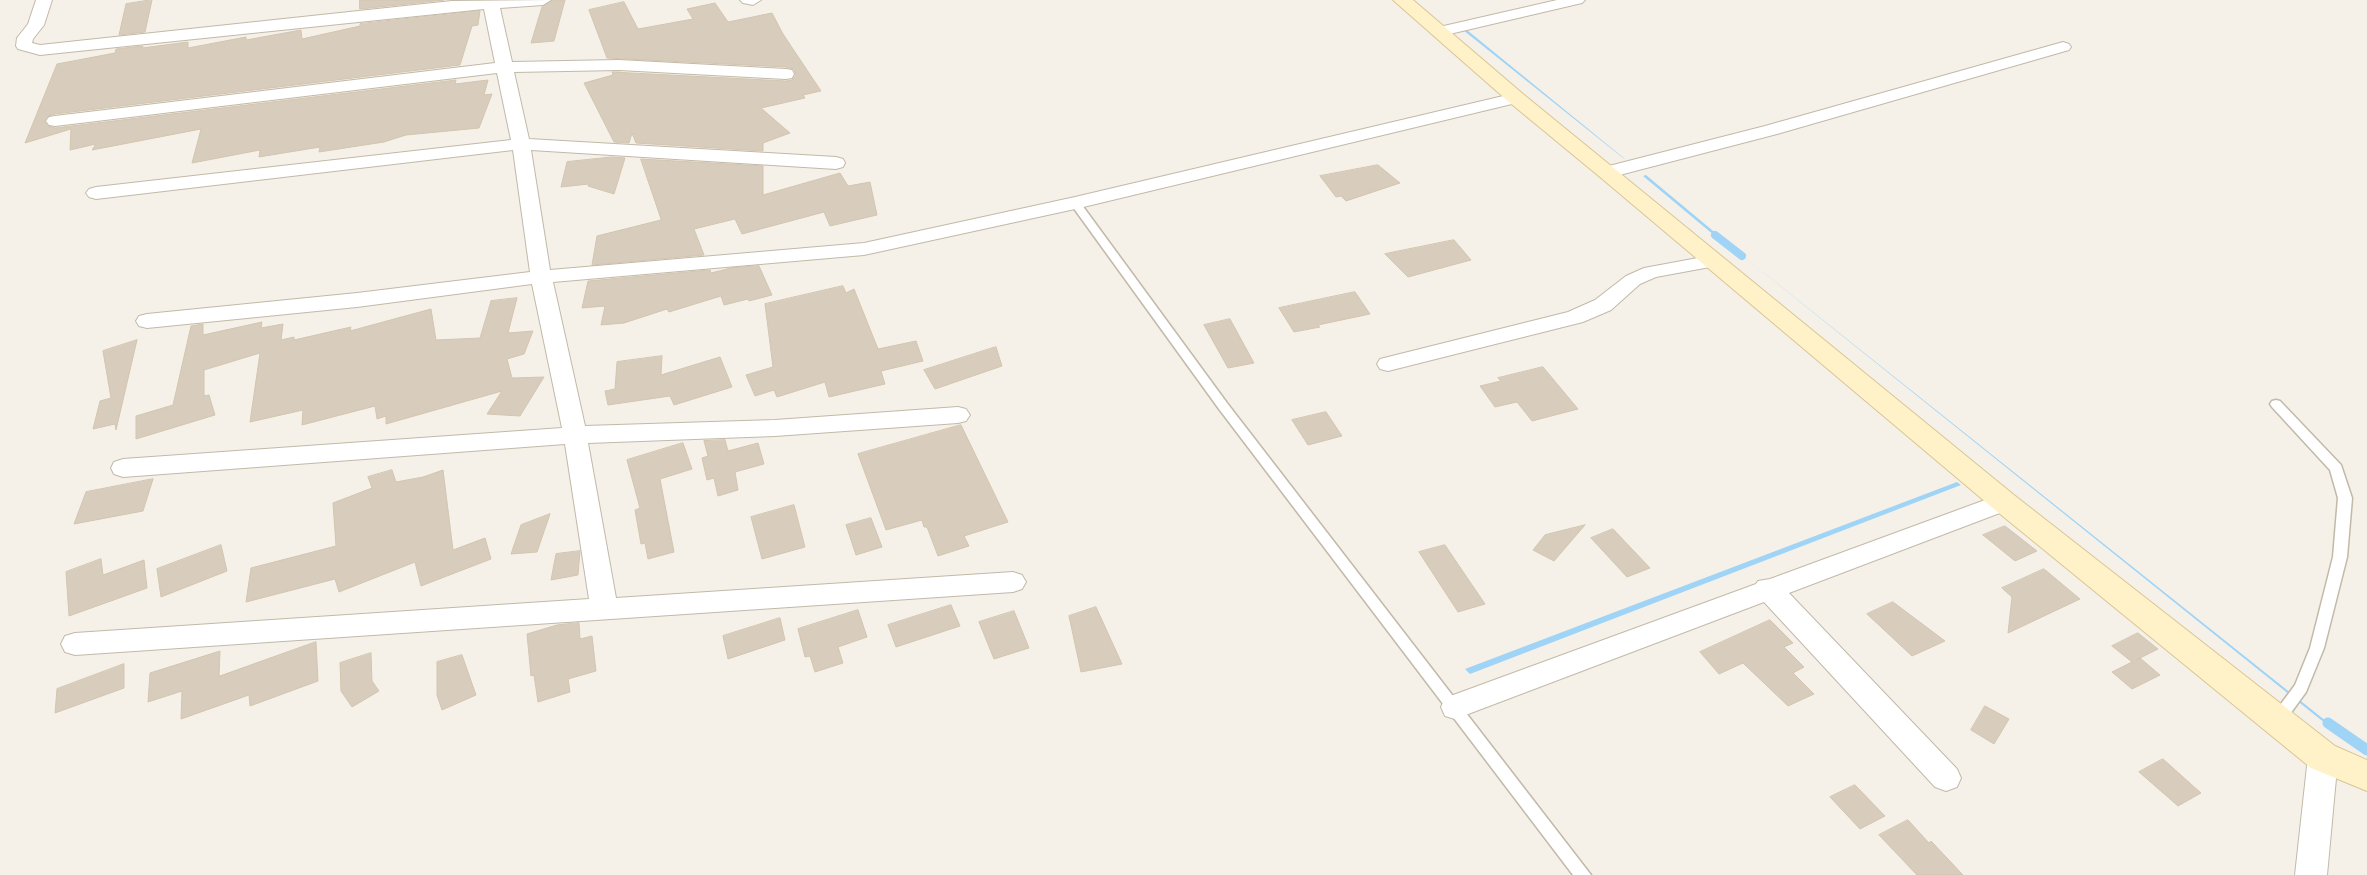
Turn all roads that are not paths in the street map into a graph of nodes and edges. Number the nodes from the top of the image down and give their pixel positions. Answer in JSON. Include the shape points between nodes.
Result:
{"nodes":[{"id":1,"x":44,"y":0,"type":"edge"},
{"id":2,"x":543,"y":0,"type":"edge"},
{"id":3,"x":748,"y":0,"type":"edge"},
{"id":4,"x":753,"y":0,"type":"edge"},
{"id":5,"x":1402,"y":0,"type":"edge"},
{"id":6,"x":1577,"y":0,"type":"edge"},
{"id":7,"x":452,"y":3,"type":"edge"},
{"id":8,"x":491,"y":4,"type":"junction"},
{"id":9,"x":1441,"y":31,"type":"junction"},
{"id":10,"x":2063,"y":47,"type":"dead end"},
{"id":11,"x":503,"y":67,"type":"junction"},
{"id":12,"x":786,"y":74,"type":"dead end"},
{"id":13,"x":1516,"y":98,"type":"junction"},
{"id":14,"x":55,"y":121,"type":"dead end"},
{"id":15,"x":521,"y":144,"type":"junction"},
{"id":16,"x":836,"y":163,"type":"dead end"},
{"id":17,"x":1608,"y":172,"type":"junction"},
{"id":18,"x":96,"y":193,"type":"dead end"},
{"id":19,"x":1075,"y":203,"type":"junction"},
{"id":20,"x":1714,"y":261,"type":"junction"},
{"id":21,"x":541,"y":277,"type":"junction"},
{"id":22,"x":147,"y":321,"type":"dead end"},
{"id":23,"x":1388,"y":364,"type":"dead end"},
{"id":24,"x":2276,"y":404,"type":"dead end"},
{"id":25,"x":958,"y":415,"type":"dead end"},
{"id":26,"x":574,"y":435,"type":"junction"},
{"id":27,"x":123,"y":468,"type":"dead end"},
{"id":28,"x":2004,"y":502,"type":"junction"},
{"id":29,"x":1012,"y":582,"type":"dead end"},
{"id":30,"x":1767,"y":588,"type":"junction"},
{"id":31,"x":604,"y":608,"type":"junction"},
{"id":32,"x":75,"y":644,"type":"dead end"},
{"id":33,"x":1455,"y":706,"type":"junction"},
{"id":34,"x":2277,"y":720,"type":"junction"},
{"id":35,"x":2323,"y":756,"type":"junction"},
{"id":36,"x":2367,"y":776,"type":"edge"},
{"id":37,"x":1946,"y":778,"type":"dead end"},
{"id":38,"x":1583,"y":875,"type":"edge"},
{"id":39,"x":2310,"y":875,"type":"edge"}],
"edges":[{"from":1,"to":7,"type":"street","via":[[36,26],[25,38],[24,46],[40,50],[61,49]]},
{"from":2,"to":8,"type":"street"},
{"from":3,"to":4,"type":"street"},
{"from":5,"to":9,"type":"street"},
{"from":6,"to":9,"type":"street"},
{"from":7,"to":8,"type":"street"},
{"from":8,"to":11,"type":"street"},
{"from":9,"to":13,"type":"street"},
{"from":10,"to":17,"type":"street","via":[[1771,130]]},
{"from":11,"to":12,"type":"street","via":[[620,65]]},
{"from":11,"to":14,"type":"street"},
{"from":11,"to":15,"type":"street"},
{"from":13,"to":17,"type":"street"},
{"from":13,"to":19,"type":"street"},
{"from":15,"to":16,"type":"street"},
{"from":15,"to":18,"type":"street"},
{"from":15,"to":21,"type":"street"},
{"from":17,"to":20,"type":"street"},
{"from":19,"to":21,"type":"street","via":[[864,249]]},
{"from":19,"to":33,"type":"lane","via":[[1223,406]]},
{"from":20,"to":23,"type":"street","via":[[1651,272],[1633,280],[1603,305],[1575,317]]},
{"from":20,"to":28,"type":"street"},
{"from":21,"to":22,"type":"street"},
{"from":21,"to":26,"type":"street"},
{"from":24,"to":34,"type":"lane","via":[[2336,468],[2345,498],[2340,558],[2317,648],[2302,688]]},
{"from":25,"to":26,"type":"street","via":[[775,428]]},
{"from":26,"to":27,"type":"street"},
{"from":26,"to":31,"type":"street"},
{"from":28,"to":30,"type":"street"},
{"from":28,"to":34,"type":"street"},
{"from":29,"to":31,"type":"street"},
{"from":30,"to":33,"type":"street"},
{"from":30,"to":37,"type":"street"},
{"from":31,"to":32,"type":"street"},
{"from":33,"to":38,"type":"lane"},
{"from":34,"to":35,"type":"street"},
{"from":35,"to":36,"type":"street"},
{"from":35,"to":39,"type":"street"}]}
